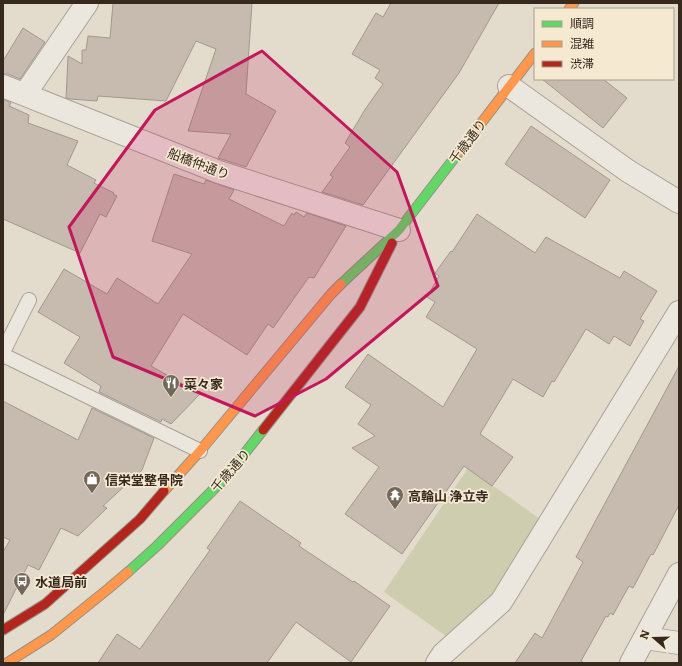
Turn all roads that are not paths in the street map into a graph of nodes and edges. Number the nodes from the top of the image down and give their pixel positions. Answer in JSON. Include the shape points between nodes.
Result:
{"nodes":[{"id":1,"x":87,"y":3,"type":"edge"},
{"id":2,"x":534,"y":53,"type":"edge"},
{"id":3,"x":3,"y":86,"type":"edge"},
{"id":4,"x":509,"y":86,"type":"junction"},
{"id":5,"x":25,"y":94,"type":"junction"},
{"id":6,"x":679,"y":202,"type":"edge"},
{"id":7,"x":399,"y":230,"type":"junction"},
{"id":8,"x":29,"y":300,"type":"dead end"},
{"id":9,"x":679,"y":312,"type":"edge"},
{"id":10,"x":3,"y":354,"type":"edge"},
{"id":11,"x":200,"y":451,"type":"junction"},
{"id":12,"x":679,"y":574,"type":"edge"},
{"id":13,"x":3,"y":630,"type":"edge"},
{"id":14,"x":645,"y":638,"type":"junction"},
{"id":15,"x":679,"y":643,"type":"edge"},
{"id":16,"x":7,"y":663,"type":"edge"},
{"id":17,"x":437,"y":663,"type":"edge"},
{"id":18,"x":631,"y":663,"type":"edge"}],
"edges":[{"from":1,"to":5,"type":"street"},
{"from":2,"to":4,"type":"street","name":"千歳通り"},
{"from":3,"to":5,"type":"street","name":"船橋仲通り"},
{"from":4,"to":6,"type":"street","via":[[628,170]]},
{"from":4,"to":7,"type":"street","name":"千歳通り"},
{"from":5,"to":7,"type":"street","name":"船橋仲通り","via":[[219,172]]},
{"from":7,"to":11,"type":"street","name":"千歳通り","via":[[331,294]]},
{"from":7,"to":16,"type":"street","name":"千歳通り","via":[[360,307],[227,476],[157,546],[108,589],[51,635]]},
{"from":8,"to":10,"type":"lane"},
{"from":9,"to":17,"type":"street","via":[[501,602],[443,654]]},
{"from":10,"to":11,"type":"lane"},
{"from":11,"to":13,"type":"street","name":"千歳通り","via":[[140,519],[45,604]]},
{"from":12,"to":14,"type":"street"},
{"from":14,"to":15,"type":"street"},
{"from":14,"to":18,"type":"street"}]}
